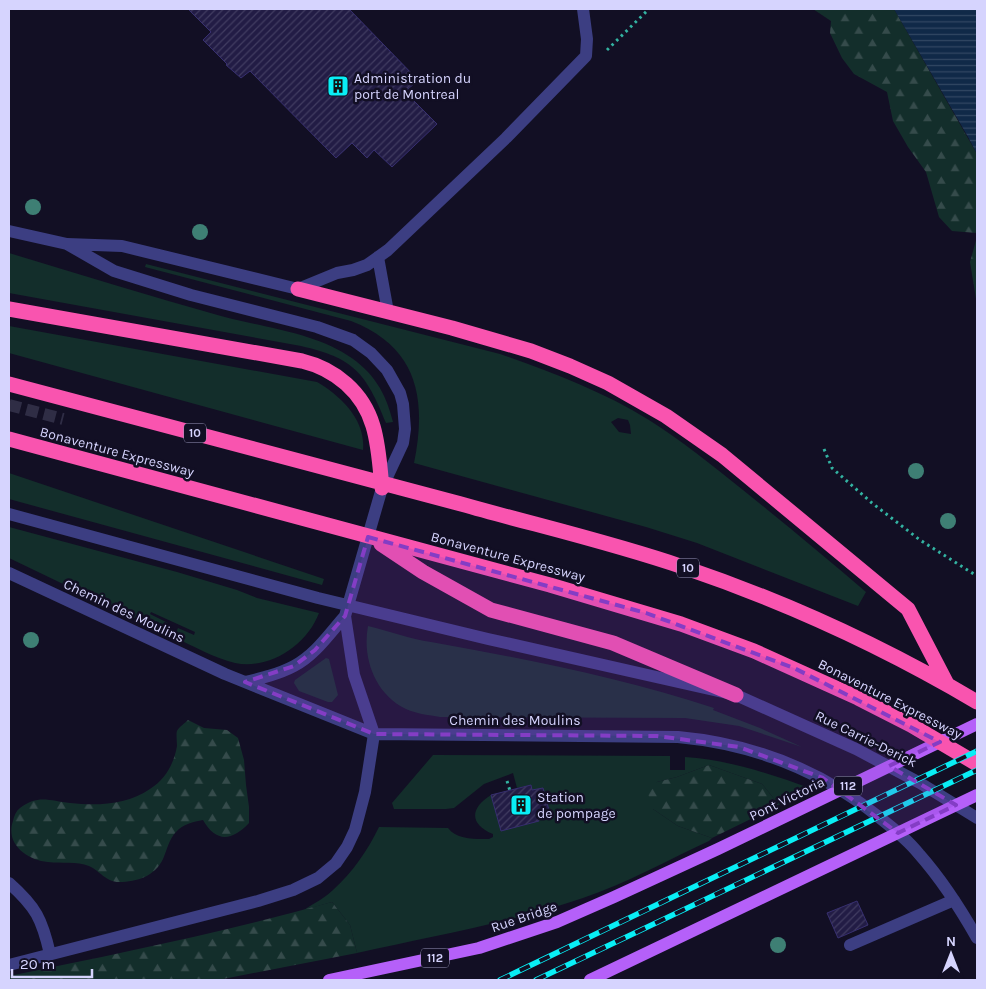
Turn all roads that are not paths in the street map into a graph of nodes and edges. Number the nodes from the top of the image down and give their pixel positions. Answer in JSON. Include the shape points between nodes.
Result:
{"nodes":[{"id":1,"x":583,"y":9,"type":"edge"},
{"id":2,"x":9,"y":231,"type":"edge"},
{"id":3,"x":67,"y":244,"type":"junction"},
{"id":4,"x":378,"y":257,"type":"junction"},
{"id":5,"x":298,"y":289,"type":"junction"},
{"id":6,"x":9,"y":309,"type":"edge"},
{"id":7,"x":388,"y":312,"type":"junction"},
{"id":8,"x":9,"y":384,"type":"edge"},
{"id":9,"x":9,"y":439,"type":"edge"},
{"id":10,"x":382,"y":488,"type":"junction"},
{"id":11,"x":9,"y":514,"type":"edge"},
{"id":12,"x":369,"y":537,"type":"junction"},
{"id":13,"x":9,"y":573,"type":"edge"},
{"id":14,"x":345,"y":616,"type":"junction"},
{"id":15,"x":245,"y":682,"type":"junction"},
{"id":16,"x":948,"y":684,"type":"junction"},
{"id":17,"x":736,"y":695,"type":"junction"},
{"id":18,"x":977,"y":702,"type":"edge"},
{"id":19,"x":977,"y":724,"type":"edge"},
{"id":20,"x":374,"y":734,"type":"junction"},
{"id":21,"x":977,"y":764,"type":"edge"},
{"id":22,"x":977,"y":795,"type":"edge"},
{"id":23,"x":977,"y":818,"type":"edge"},
{"id":24,"x":718,"y":848,"type":"joint"},
{"id":25,"x":9,"y":883,"type":"edge"},
{"id":26,"x":954,"y":900,"type":"junction"},
{"id":27,"x":977,"y":938,"type":"edge"},
{"id":28,"x":850,"y":946,"type":"dead end"},
{"id":29,"x":50,"y":954,"type":"junction"},
{"id":30,"x":9,"y":965,"type":"edge"},
{"id":31,"x":329,"y":980,"type":"edge"},
{"id":32,"x":590,"y":980,"type":"edge"}],
"edges":[{"from":1,"to":4,"type":"street","via":[[588,39],[586,56],[506,138]]},
{"from":2,"to":3,"type":"street"},
{"from":3,"to":5,"type":"street","via":[[122,246]]},
{"from":3,"to":10,"type":"street","via":[[114,271],[324,329],[367,349],[394,381],[405,416],[403,444]]},
{"from":4,"to":5,"type":"street","via":[[367,265]]},
{"from":4,"to":7,"type":"street"},
{"from":5,"to":7,"type":"highway"},
{"from":6,"to":10,"type":"highway","via":[[320,366],[348,384],[370,416]]},
{"from":7,"to":16,"type":"highway","via":[[501,342],[570,366],[639,400],[687,430],[908,609]]},
{"from":8,"to":16,"type":"highway","number":"10","via":[[322,466],[682,567],[823,622]]},
{"from":9,"to":12,"type":"highway","name":"Bonaventure Expressway"},
{"from":10,"to":14,"type":"street"},
{"from":11,"to":17,"type":"street","name":"Rue Carrie-Derick","via":[[318,598]]},
{"from":12,"to":17,"type":"highway","via":[[490,610],[613,643]]},
{"from":12,"to":21,"type":"highway","name":"Bonaventure Expressway","via":[[600,599],[746,647],[883,710]]},
{"from":13,"to":15,"type":"street","name":"Chemin des Moulins"},
{"from":14,"to":15,"type":"street","via":[[304,660],[282,672]]},
{"from":14,"to":20,"type":"street","via":[[354,675]]},
{"from":15,"to":20,"type":"street","name":"Chemin des Moulins"},
{"from":16,"to":18,"type":"highway","number":"10"},
{"from":17,"to":23,"type":"street","name":"Rue Carrie-Derick","via":[[856,749]]},
{"from":19,"to":24,"type":"main road","name":"Pont Victoria","number":"112"},
{"from":20,"to":26,"type":"street","name":"Chemin des Moulins","via":[[664,737],[700,739],[740,747],[823,778],[870,810],[919,853]]},
{"from":20,"to":29,"type":"street","via":[[355,830],[336,863],[318,878],[258,901]]},
{"from":22,"to":32,"type":"main road"},
{"from":24,"to":31,"type":"main road","name":"Rue Bridge","number":"112","via":[[579,913],[517,936],[455,954]]},
{"from":25,"to":29,"type":"street","via":[[40,919]]},
{"from":26,"to":27,"type":"street","name":"Chemin des Moulins"},
{"from":26,"to":28,"type":"street"},
{"from":29,"to":30,"type":"street"}]}
